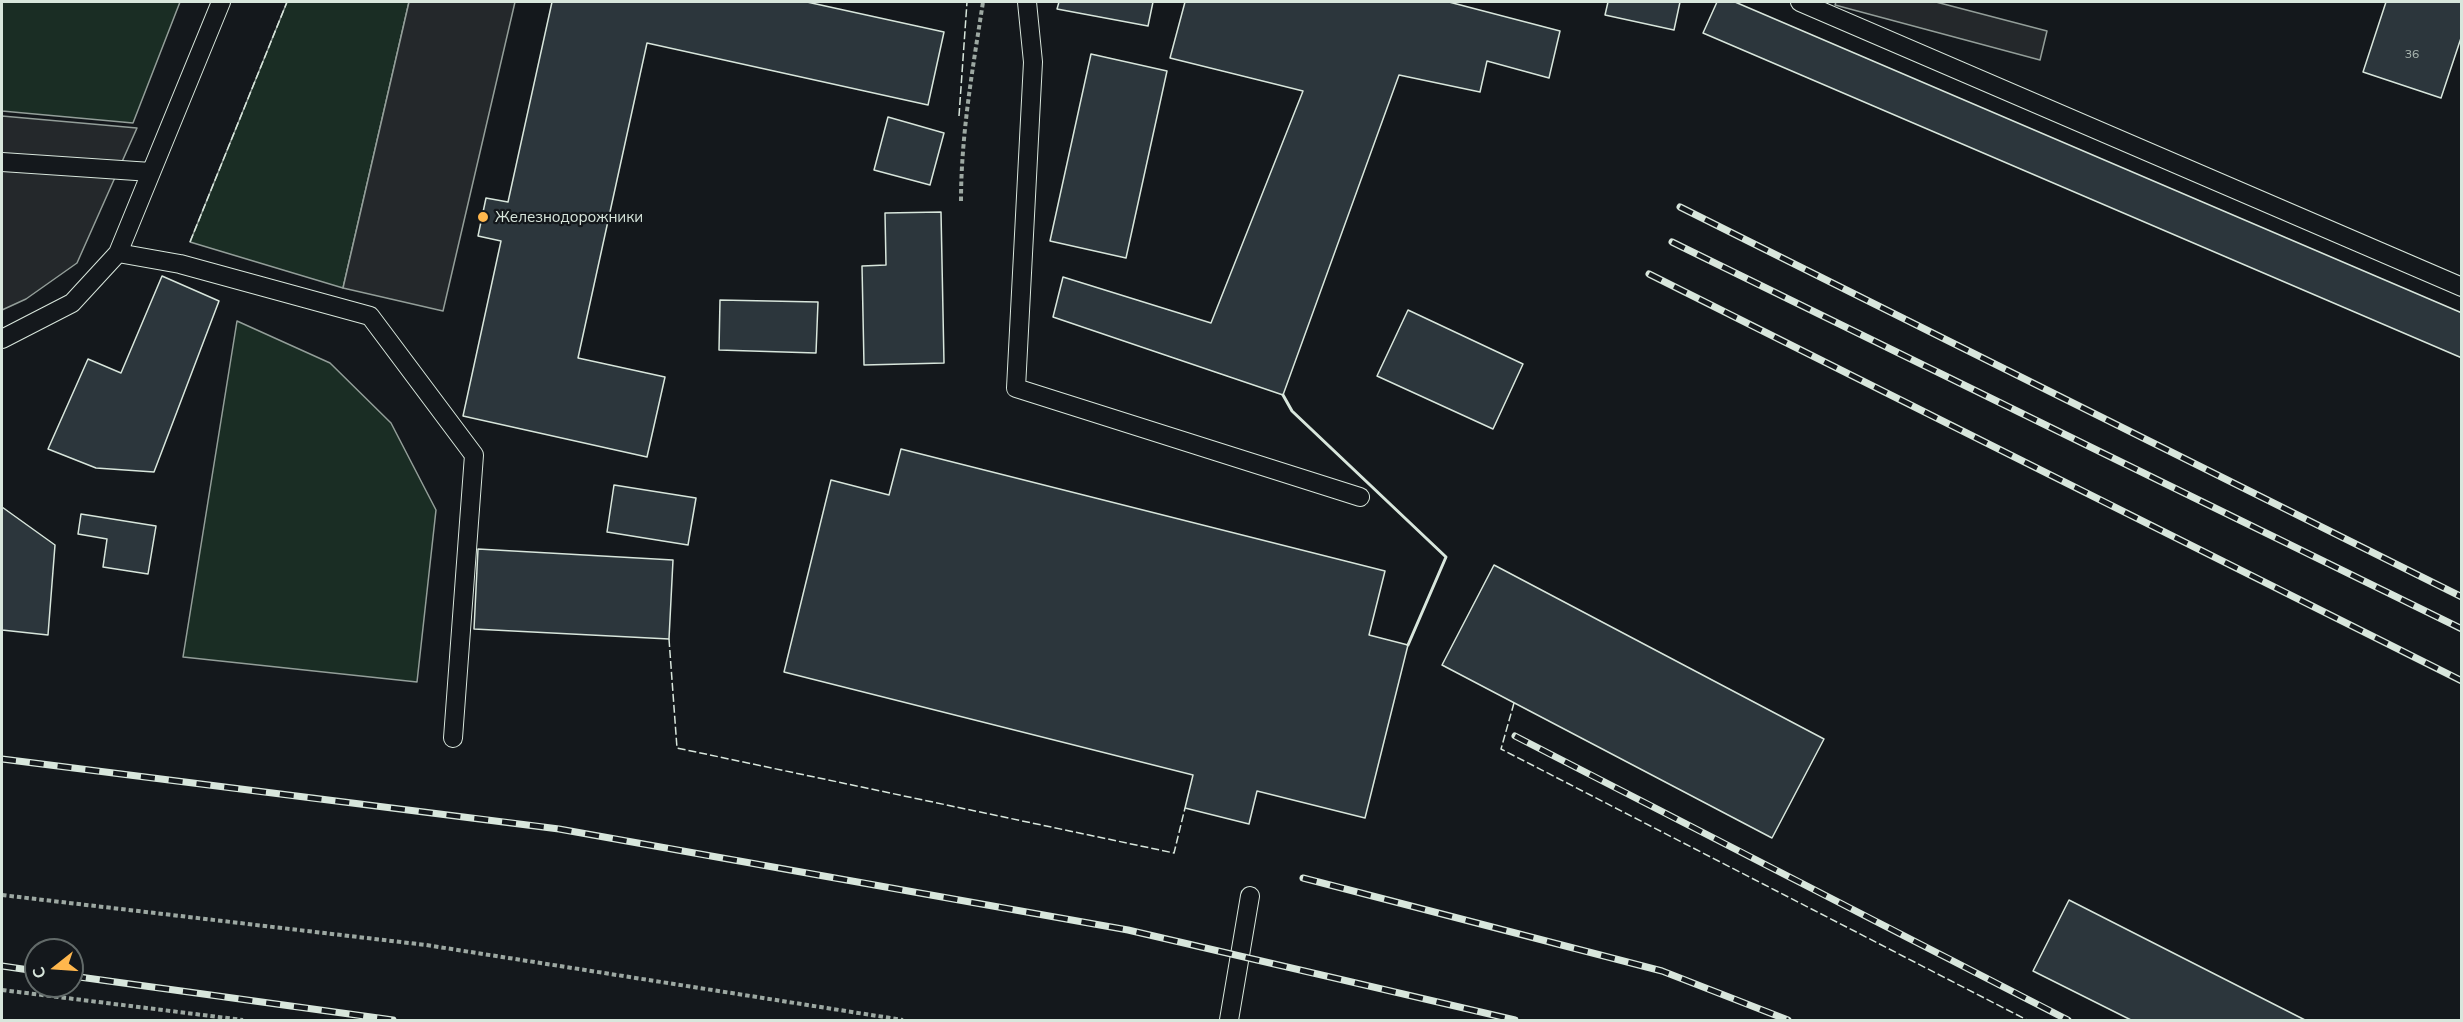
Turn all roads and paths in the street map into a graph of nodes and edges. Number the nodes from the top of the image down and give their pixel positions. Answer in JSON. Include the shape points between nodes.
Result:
{"nodes":[{"id":1,"x":221,"y":2,"type":"edge"},
{"id":2,"x":983,"y":2,"type":"edge"},
{"id":3,"x":1026,"y":2,"type":"edge"},
{"id":4,"x":1800,"y":2,"type":"edge"},
{"id":5,"x":2,"y":162,"type":"edge"},
{"id":6,"x":151,"y":172,"type":"junction"},
{"id":7,"x":961,"y":201,"type":"dead end"},
{"id":8,"x":118,"y":253,"type":"junction"},
{"id":9,"x":2462,"y":286,"type":"edge"},
{"id":10,"x":2,"y":339,"type":"edge"},
{"id":11,"x":1360,"y":497,"type":"dead end"},
{"id":12,"x":453,"y":738,"type":"dead end"},
{"id":13,"x":2,"y":895,"type":"edge"},
{"id":14,"x":1250,"y":896,"type":"dead end"},
{"id":15,"x":2,"y":990,"type":"edge"},
{"id":16,"x":243,"y":1020,"type":"edge"},
{"id":17,"x":903,"y":1020,"type":"edge"},
{"id":18,"x":1228,"y":1020,"type":"edge"}],
"edges":[{"from":1,"to":6,"type":"lane"},
{"from":2,"to":7,"type":"path","via":[[963,150]]},
{"from":3,"to":11,"type":"lane","via":[[1033,62],[1016,388]]},
{"from":4,"to":9,"type":"lane"},
{"from":5,"to":6,"type":"lane"},
{"from":6,"to":8,"type":"lane"},
{"from":8,"to":10,"type":"lane","via":[[72,303]]},
{"from":8,"to":12,"type":"lane","via":[[180,264],[370,316],[474,455]]},
{"from":13,"to":17,"type":"path","via":[[426,945]]},
{"from":14,"to":18,"type":"lane"},
{"from":15,"to":16,"type":"path"}]}
